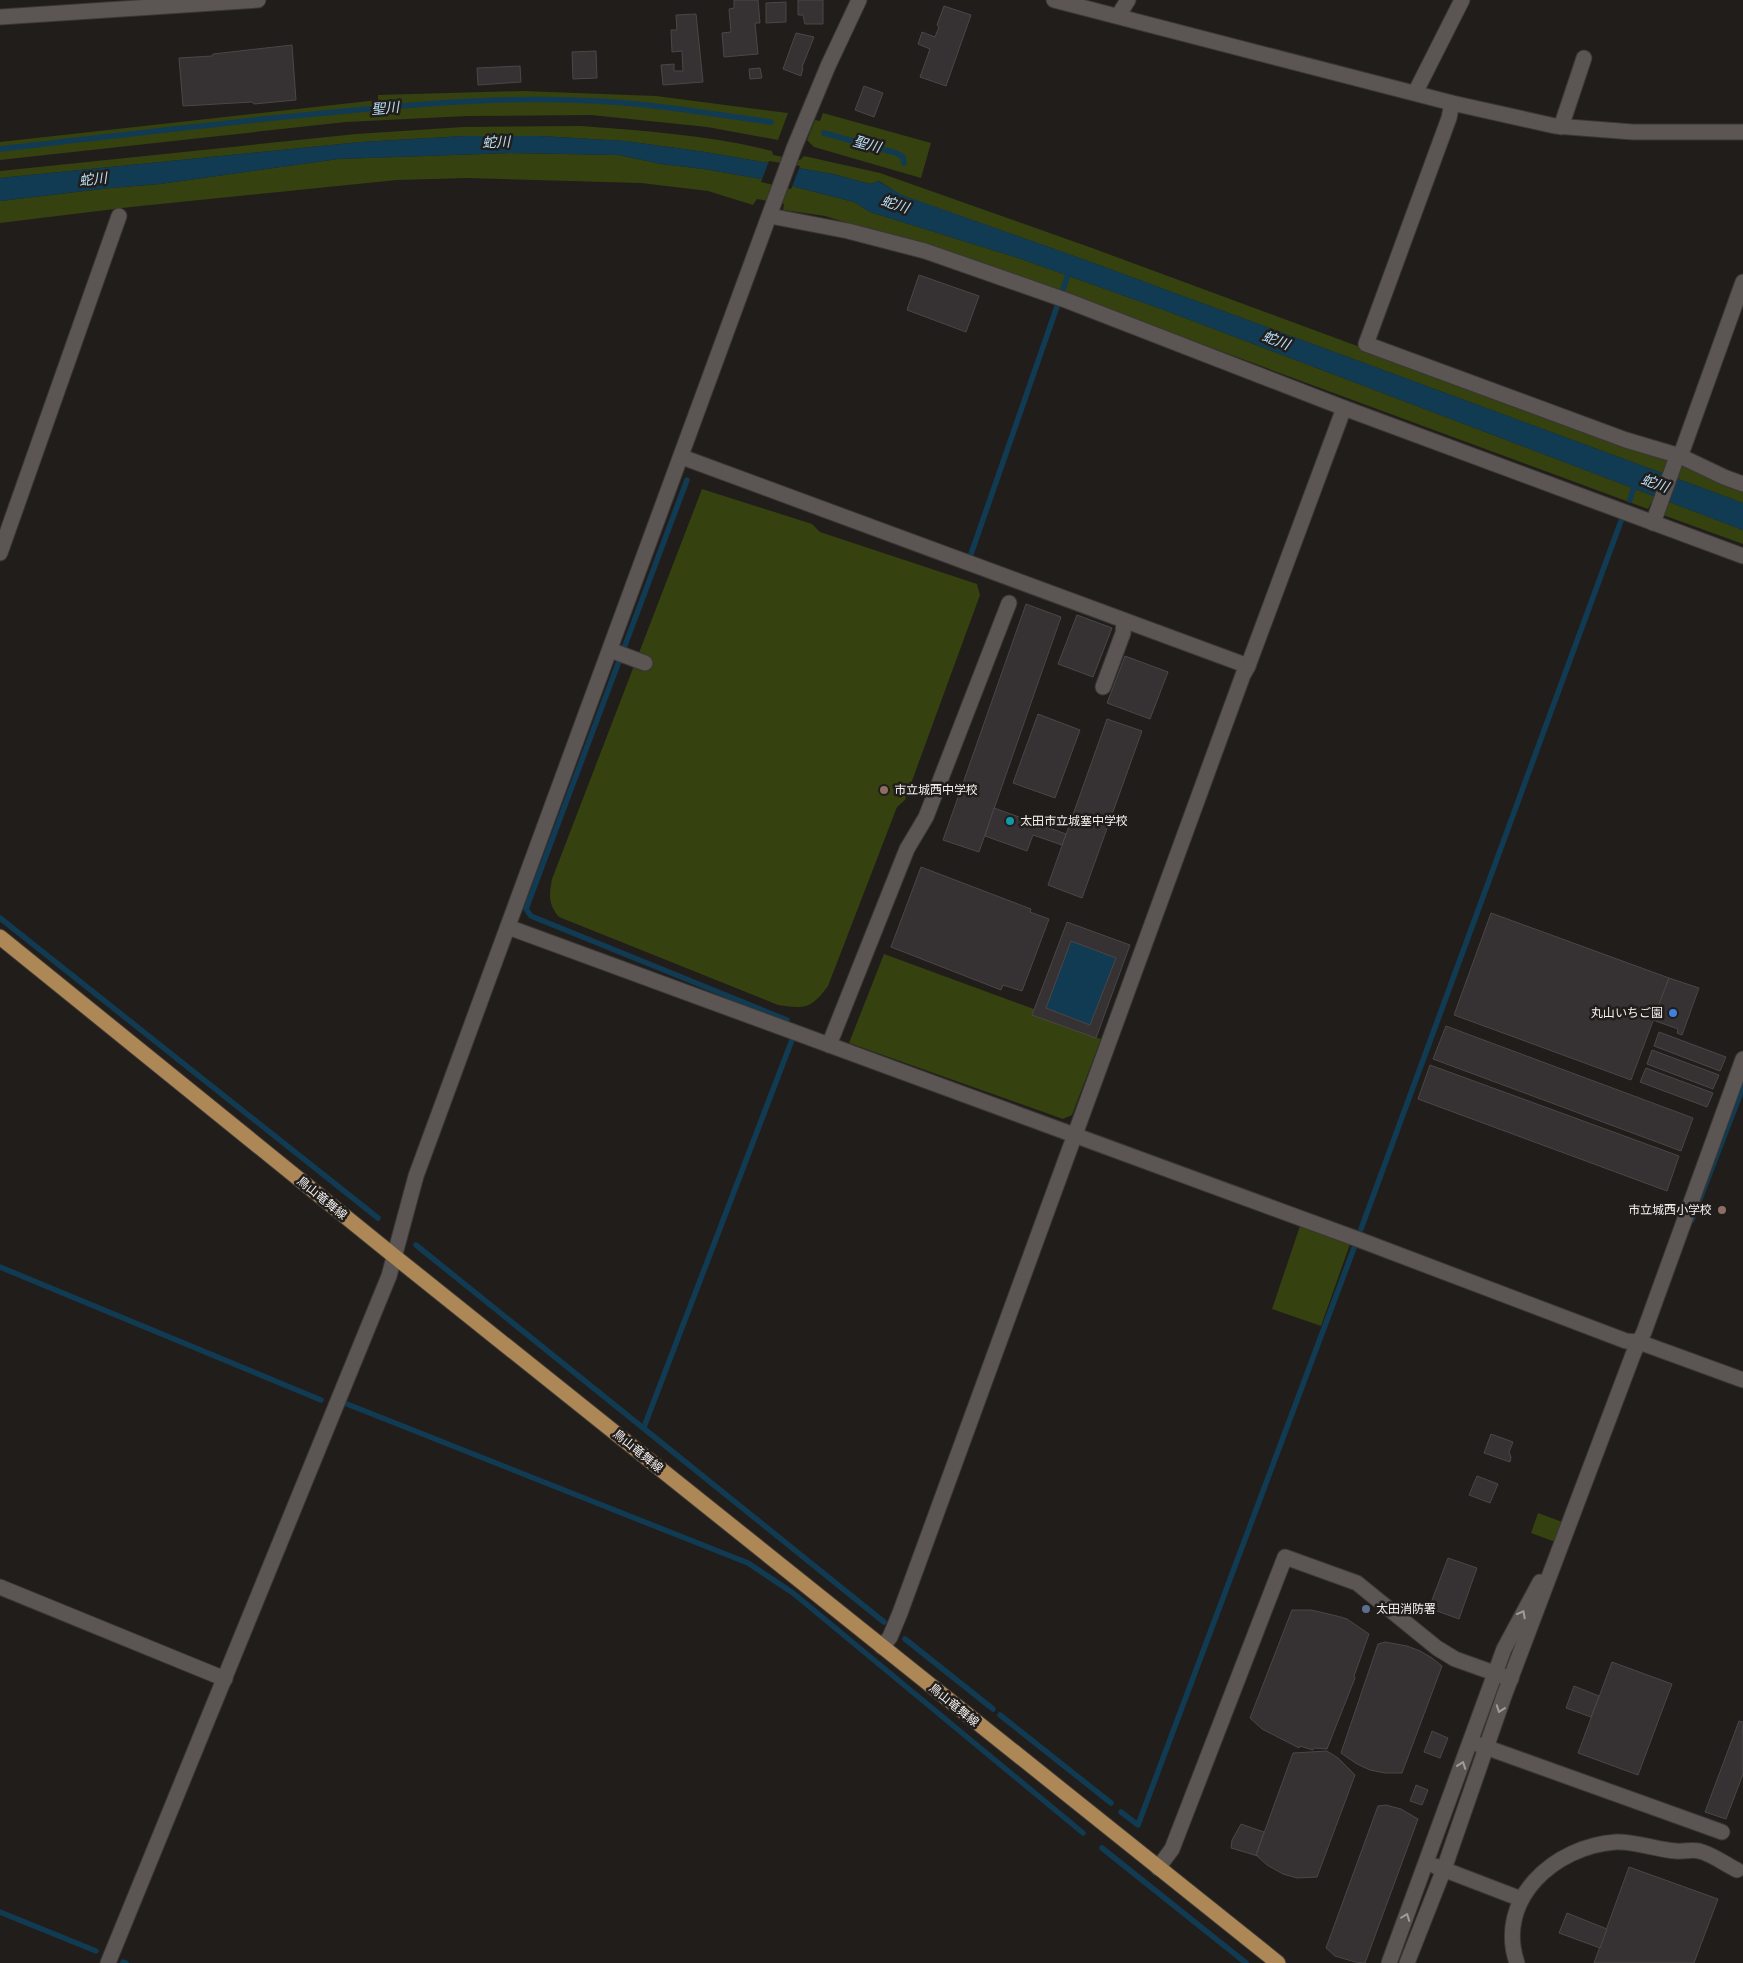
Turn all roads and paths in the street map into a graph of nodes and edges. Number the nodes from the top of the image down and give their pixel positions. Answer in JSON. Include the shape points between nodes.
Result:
{"nodes":[{"id":1,"x":258,"y":0,"type":"edge"},
{"id":2,"x":859,"y":0,"type":"edge"},
{"id":3,"x":1054,"y":0,"type":"edge"},
{"id":4,"x":1128,"y":0,"type":"edge"},
{"id":5,"x":1462,"y":0,"type":"edge"},
{"id":6,"x":1118,"y":16,"type":"junction"},
{"id":7,"x":0,"y":17,"type":"edge"},
{"id":8,"x":1584,"y":58,"type":"dead end"},
{"id":9,"x":1415,"y":93,"type":"junction"},
{"id":10,"x":1452,"y":104,"type":"junction"},
{"id":11,"x":1561,"y":127,"type":"junction"},
{"id":12,"x":1743,"y":132,"type":"edge"},
{"id":13,"x":771,"y":212,"type":"junction"},
{"id":14,"x":119,"y":216,"type":"dead end"},
{"id":15,"x":1743,"y":282,"type":"edge"},
{"id":16,"x":1344,"y":408,"type":"junction"},
{"id":17,"x":682,"y":457,"type":"junction"},
{"id":18,"x":1678,"y":459,"type":"junction"},
{"id":19,"x":1743,"y":484,"type":"edge"},
{"id":20,"x":1654,"y":520,"type":"junction"},
{"id":21,"x":0,"y":553,"type":"edge"},
{"id":22,"x":1743,"y":556,"type":"edge"},
{"id":23,"x":1009,"y":603,"type":"dead end"},
{"id":24,"x":1124,"y":621,"type":"junction"},
{"id":25,"x":619,"y":653,"type":"junction"},
{"id":26,"x":645,"y":663,"type":"dead end"},
{"id":27,"x":1246,"y":670,"type":"junction"},
{"id":28,"x":1103,"y":687,"type":"dead end"},
{"id":29,"x":508,"y":927,"type":"junction"},
{"id":30,"x":0,"y":938,"type":"edge"},
{"id":31,"x":829,"y":1045,"type":"junction"},
{"id":32,"x":1743,"y":1059,"type":"edge"},
{"id":33,"x":1075,"y":1136,"type":"junction"},
{"id":34,"x":394,"y":1256,"type":"junction"},
{"id":35,"x":1639,"y":1342,"type":"junction"},
{"id":36,"x":1743,"y":1380,"type":"edge"},
{"id":37,"x":1560,"y":1549,"type":"junction"},
{"id":38,"x":0,"y":1587,"type":"edge"},
{"id":39,"x":882,"y":1647,"type":"junction"},
{"id":40,"x":1495,"y":1674,"type":"junction"},
{"id":41,"x":225,"y":1679,"type":"junction"},
{"id":42,"x":1511,"y":1679,"type":"junction"},
{"id":43,"x":1471,"y":1742,"type":"junction"},
{"id":44,"x":1486,"y":1747,"type":"junction"},
{"id":45,"x":1722,"y":1832,"type":"dead end"},
{"id":46,"x":1426,"y":1863,"type":"junction"},
{"id":47,"x":1158,"y":1868,"type":"junction"},
{"id":48,"x":1444,"y":1870,"type":"junction"},
{"id":49,"x":1737,"y":1870,"type":"dead end"},
{"id":50,"x":1521,"y":1899,"type":"junction"},
{"id":51,"x":108,"y":1963,"type":"edge"},
{"id":52,"x":1278,"y":1963,"type":"edge"},
{"id":53,"x":1388,"y":1963,"type":"edge"},
{"id":54,"x":1407,"y":1963,"type":"edge"},
{"id":55,"x":1516,"y":1963,"type":"edge"}],
"edges":[{"from":1,"to":7,"type":"street"},
{"from":2,"to":13,"type":"street","via":[[828,66]]},
{"from":3,"to":6,"type":"street"},
{"from":4,"to":6,"type":"street"},
{"from":5,"to":9,"type":"street"},
{"from":6,"to":9,"type":"street"},
{"from":8,"to":11,"type":"street"},
{"from":9,"to":10,"type":"street"},
{"from":10,"to":11,"type":"street"},
{"from":10,"to":18,"type":"street","via":[[1366,344]]},
{"from":11,"to":12,"type":"street","via":[[1633,132]]},
{"from":13,"to":16,"type":"street","via":[[925,251],[1068,301]]},
{"from":13,"to":17,"type":"street"},
{"from":14,"to":21,"type":"street"},
{"from":15,"to":18,"type":"street"},
{"from":16,"to":20,"type":"street"},
{"from":16,"to":27,"type":"street"},
{"from":17,"to":24,"type":"street"},
{"from":17,"to":25,"type":"street"},
{"from":18,"to":19,"type":"street"},
{"from":18,"to":20,"type":"street"},
{"from":20,"to":22,"type":"street"},
{"from":23,"to":31,"type":"street","via":[[926,817],[907,849]]},
{"from":24,"to":27,"type":"street"},
{"from":24,"to":28,"type":"street","via":[[1123,633]]},
{"from":25,"to":26,"type":"street"},
{"from":25,"to":29,"type":"street"},
{"from":27,"to":33,"type":"street"},
{"from":29,"to":31,"type":"street"},
{"from":29,"to":34,"type":"street","via":[[416,1176]]},
{"from":30,"to":34,"type":"main road","name":"鳥山竜舞線"},
{"from":31,"to":33,"type":"street"},
{"from":32,"to":35,"type":"street"},
{"from":33,"to":35,"type":"street","via":[[1626,1341]]},
{"from":33,"to":39,"type":"street","via":[[900,1613]]},
{"from":34,"to":39,"type":"main road","name":"鳥山竜舞線"},
{"from":34,"to":41,"type":"street","via":[[389,1276]]},
{"from":35,"to":36,"type":"street"},
{"from":35,"to":37,"type":"street"},
{"from":40,"to":37,"type":"street","one_way":true,"via":[[1518,1622]]},
{"from":37,"to":42,"type":"street"},
{"from":38,"to":41,"type":"street"},
{"from":39,"to":47,"type":"main road","name":"鳥山竜舞線"},
{"from":40,"to":42,"type":"street"},
{"from":40,"to":43,"type":"street"},
{"from":40,"to":47,"type":"street","via":[[1456,1660],[1437,1648],[1357,1583],[1285,1557],[1172,1849]]},
{"from":41,"to":51,"type":"street"},
{"from":42,"to":44,"type":"street","one_way":true},
{"from":43,"to":44,"type":"street"},
{"from":46,"to":43,"type":"street","one_way":true},
{"from":44,"to":45,"type":"street"},
{"from":44,"to":48,"type":"street"},
{"from":46,"to":48,"type":"street"},
{"from":53,"to":46,"type":"street","one_way":true},
{"from":47,"to":52,"type":"main road","name":"鳥山竜舞線"},
{"from":48,"to":50,"type":"street"},
{"from":48,"to":54,"type":"street"},
{"from":49,"to":50,"type":"street","via":[[1699,1850],[1678,1852],[1618,1842],[1600,1844],[1577,1851],[1550,1866],[1532,1882]]},
{"from":50,"to":55,"type":"street","via":[[1514,1923]]}]}
